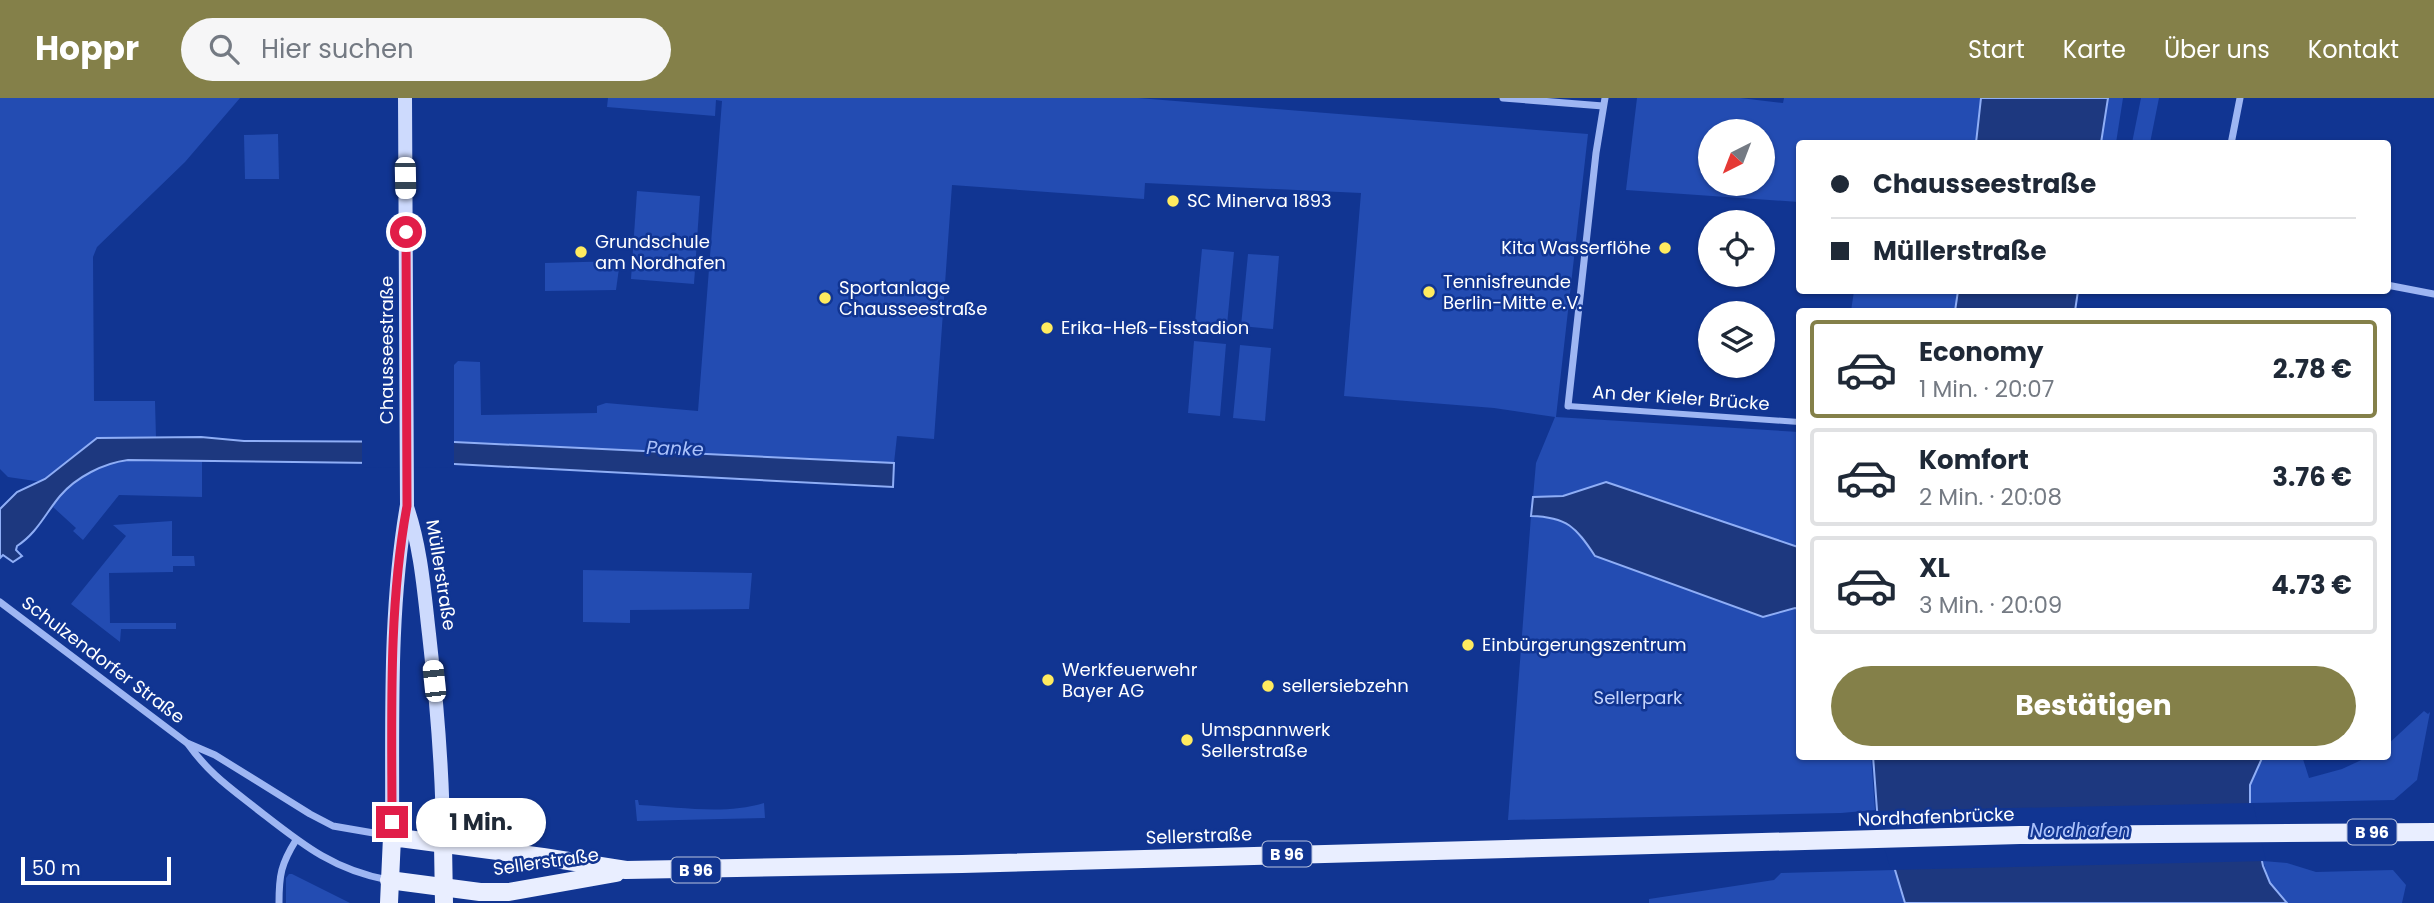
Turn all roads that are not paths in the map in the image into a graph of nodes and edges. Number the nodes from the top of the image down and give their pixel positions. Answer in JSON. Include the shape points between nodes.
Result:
{"nodes":[{"id":1,"x":405,"y":98,"type":"edge"},
{"id":2,"x":1503,"y":98,"type":"edge"},
{"id":3,"x":2240,"y":98,"type":"edge"},
{"id":4,"x":1604,"y":102,"type":"edge"},
{"id":5,"x":2232,"y":140,"type":"edge"},
{"id":6,"x":2391,"y":286,"type":"edge"},
{"id":7,"x":2434,"y":294,"type":"edge"},
{"id":8,"x":1568,"y":406,"type":"joint"},
{"id":9,"x":1796,"y":422,"type":"edge"},
{"id":10,"x":407,"y":452,"type":"joint"},
{"id":11,"x":407,"y":506,"type":"junction"},
{"id":12,"x":0,"y":602,"type":"edge"},
{"id":13,"x":187,"y":743,"type":"junction"},
{"id":14,"x":2434,"y":832,"type":"edge"},
{"id":15,"x":392,"y":836,"type":"junction"},
{"id":16,"x":296,"y":840,"type":"junction"},
{"id":17,"x":1816,"y":841,"type":"joint"},
{"id":18,"x":443,"y":844,"type":"junction"},
{"id":19,"x":626,"y":870,"type":"junction"},
{"id":20,"x":389,"y":880,"type":"junction"},
{"id":21,"x":443,"y":895,"type":"edge"},
{"id":22,"x":279,"y":903,"type":"edge"},
{"id":23,"x":389,"y":903,"type":"edge"}],
"edges":[{"from":1,"to":10,"type":"main road","name":"Chausseestraße"},
{"from":2,"to":4,"type":"street"},
{"from":3,"to":5,"type":"street"},
{"from":4,"to":8,"type":"street","name":"An der Kieler Brücke"},
{"from":6,"to":7,"type":"street"},
{"from":8,"to":9,"type":"street","name":"An der Kieler Brücke"},
{"from":10,"to":11,"type":"main road","name":"Müllerstraße"},
{"from":11,"to":15,"type":"main road","name":"Müllerstraße","via":[[392,671]]},
{"from":11,"to":18,"type":"main road","name":"Müllerstraße","via":[[420,559],[434,681]]},
{"from":12,"to":13,"type":"street","name":"Schulzendorfer Straße"},
{"from":13,"to":15,"type":"street","name":"Schulzendorfer Straße","via":[[333,826]]},
{"from":13,"to":16,"type":"street","name":"Schulzendorfer Straße","via":[[205,768]]},
{"from":14,"to":17,"type":"main road","name":"Nordhafenbrücke","number":"B 96"},
{"from":15,"to":18,"type":"main road","name":"Sellerstraße","number":"B 96"},
{"from":15,"to":20,"type":"main road","name":"Müllerstraße"},
{"from":16,"to":20,"type":"street","name":"Schulzendorfer Straße","via":[[342,867]]},
{"from":16,"to":22,"type":"street","via":[[279,876]]},
{"from":17,"to":19,"type":"main road","name":"Sellerstraße","number":"B 96"},
{"from":18,"to":19,"type":"main road","name":"Sellerstraße","number":"B 96"},
{"from":18,"to":21,"type":"main road","name":"Müllerstraße"},
{"from":19,"to":21,"type":"main road","name":"Sellerstraße","number":"B 96","via":[[509,892]]},
{"from":20,"to":21,"type":"main road","name":"Sellerstraße","number":"B 96"},
{"from":20,"to":23,"type":"main road","name":"Müllerstraße"}]}
